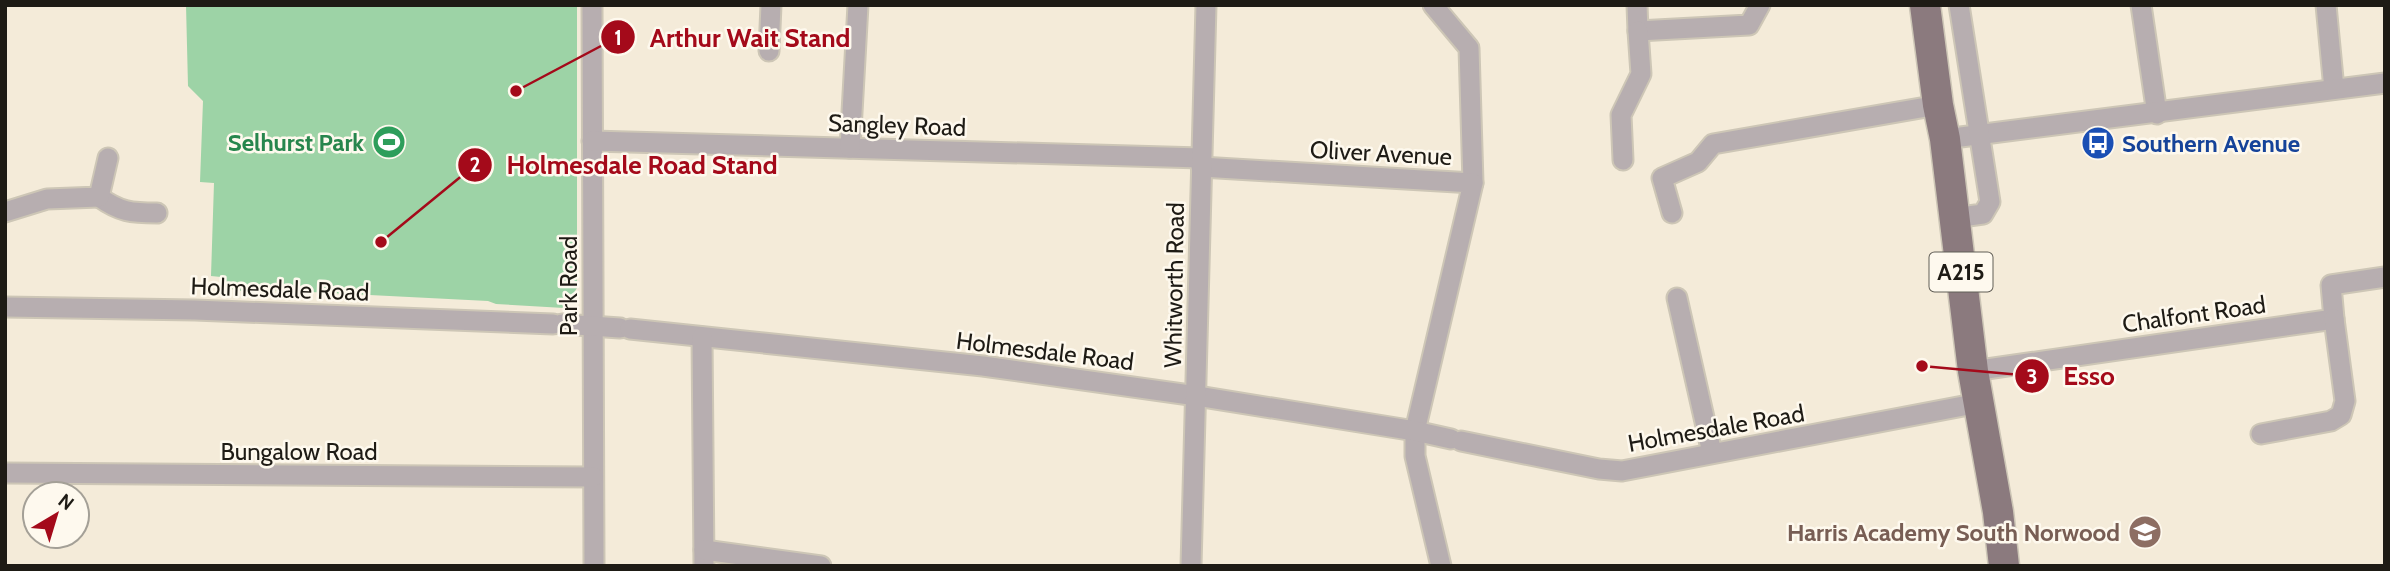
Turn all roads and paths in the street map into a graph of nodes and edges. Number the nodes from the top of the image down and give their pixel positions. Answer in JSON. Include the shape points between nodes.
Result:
{"nodes":[{"id":1,"x":592,"y":5,"type":"edge"},
{"id":2,"x":771,"y":5,"type":"edge"},
{"id":3,"x":858,"y":5,"type":"edge"},
{"id":4,"x":1206,"y":5,"type":"edge"},
{"id":5,"x":1433,"y":5,"type":"edge"},
{"id":6,"x":1636,"y":5,"type":"edge"},
{"id":7,"x":1760,"y":5,"type":"edge"},
{"id":8,"x":1925,"y":5,"type":"edge"},
{"id":9,"x":1959,"y":5,"type":"edge"},
{"id":10,"x":2141,"y":5,"type":"edge"},
{"id":11,"x":2326,"y":5,"type":"edge"},
{"id":12,"x":1638,"y":31,"type":"junction"},
{"id":13,"x":769,"y":51,"type":"dead end"},
{"id":14,"x":2385,"y":83,"type":"edge"},
{"id":15,"x":2334,"y":89,"type":"junction"},
{"id":16,"x":1938,"y":105,"type":"junction"},
{"id":17,"x":2157,"y":114,"type":"junction"},
{"id":18,"x":1980,"y":135,"type":"junction"},
{"id":19,"x":1945,"y":139,"type":"junction"},
{"id":20,"x":592,"y":141,"type":"junction"},
{"id":21,"x":850,"y":148,"type":"junction"},
{"id":22,"x":108,"y":158,"type":"dead end"},
{"id":23,"x":1623,"y":160,"type":"dead end"},
{"id":24,"x":1201,"y":163,"type":"junction"},
{"id":25,"x":1473,"y":183,"type":"junction"},
{"id":26,"x":99,"y":197,"type":"junction"},
{"id":27,"x":5,"y":212,"type":"edge"},
{"id":28,"x":157,"y":213,"type":"dead end"},
{"id":29,"x":1672,"y":213,"type":"dead end"},
{"id":30,"x":1954,"y":218,"type":"junction"},
{"id":31,"x":2385,"y":277,"type":"edge"},
{"id":32,"x":1677,"y":298,"type":"dead end"},
{"id":33,"x":5,"y":307,"type":"edge"},
{"id":34,"x":2334,"y":318,"type":"junction"},
{"id":35,"x":593,"y":325,"type":"junction"},
{"id":36,"x":702,"y":337,"type":"junction"},
{"id":37,"x":1973,"y":371,"type":"junction"},
{"id":38,"x":1197,"y":396,"type":"junction"},
{"id":39,"x":1979,"y":404,"type":"junction"},
{"id":40,"x":1415,"y":431,"type":"junction"},
{"id":41,"x":2261,"y":434,"type":"dead end"},
{"id":42,"x":1712,"y":453,"type":"junction"},
{"id":43,"x":5,"y":472,"type":"edge"},
{"id":44,"x":593,"y":477,"type":"junction"},
{"id":45,"x":704,"y":558,"type":"edge"},
{"id":46,"x":594,"y":566,"type":"edge"},
{"id":47,"x":821,"y":566,"type":"edge"},
{"id":48,"x":1191,"y":566,"type":"edge"},
{"id":49,"x":1441,"y":566,"type":"edge"},
{"id":50,"x":2004,"y":566,"type":"edge"}],
"edges":[{"from":1,"to":20,"type":"street","name":"Park Road"},
{"from":2,"to":13,"type":"street"},
{"from":3,"to":21,"type":"street"},
{"from":4,"to":24,"type":"street","name":"Whitworth Road"},
{"from":5,"to":25,"type":"street","via":[[1469,48]]},
{"from":6,"to":12,"type":"street"},
{"from":7,"to":12,"type":"street","via":[[1749,25]]},
{"from":8,"to":16,"type":"main road","number":"A215"},
{"from":9,"to":18,"type":"street"},
{"from":10,"to":17,"type":"street"},
{"from":11,"to":15,"type":"street"},
{"from":12,"to":23,"type":"street","via":[[1641,74],[1621,116]]},
{"from":14,"to":15,"type":"street"},
{"from":15,"to":17,"type":"street"},
{"from":16,"to":19,"type":"main road","number":"A215"},
{"from":16,"to":29,"type":"street","via":[[1713,144],[1698,162],[1662,178]]},
{"from":17,"to":18,"type":"street"},
{"from":18,"to":19,"type":"street"},
{"from":18,"to":30,"type":"street","via":[[1989,207],[1983,214]]},
{"from":19,"to":30,"type":"main road","number":"A215"},
{"from":20,"to":21,"type":"street","name":"Sangley Road"},
{"from":20,"to":35,"type":"street","name":"Park Road"},
{"from":21,"to":24,"type":"street","name":"Sangley Road"},
{"from":22,"to":26,"type":"street"},
{"from":24,"to":25,"type":"street","name":"Oliver Avenue"},
{"from":24,"to":38,"type":"street","name":"Whitworth Road"},
{"from":25,"to":40,"type":"street","name":"Oliver Avenue"},
{"from":26,"to":27,"type":"street","via":[[47,199]]},
{"from":26,"to":28,"type":"street","via":[[130,213]]},
{"from":30,"to":37,"type":"main road","number":"A215"},
{"from":31,"to":34,"type":"street","via":[[2331,285]]},
{"from":32,"to":42,"type":"street"},
{"from":33,"to":35,"type":"street","name":"Holmesdale Road"},
{"from":34,"to":37,"type":"street","name":"Chalfont Road"},
{"from":34,"to":41,"type":"street","via":[[2345,401],[2341,415],[2332,421]]},
{"from":35,"to":36,"type":"street","name":"Holmesdale Road"},
{"from":35,"to":44,"type":"street","name":"Park Road"},
{"from":36,"to":38,"type":"street","name":"Holmesdale Road","via":[[983,366]]},
{"from":36,"to":45,"type":"street"},
{"from":37,"to":39,"type":"main road","number":"A215"},
{"from":38,"to":40,"type":"street","name":"Holmesdale Road"},
{"from":38,"to":48,"type":"street","name":"Whitworth Road"},
{"from":39,"to":42,"type":"street","name":"Holmesdale Road"},
{"from":39,"to":50,"type":"main road","number":"A215"},
{"from":40,"to":42,"type":"street","name":"Holmesdale Road","via":[[1608,470]]},
{"from":40,"to":49,"type":"street","name":"Oliver Avenue","via":[[1415,456]]},
{"from":43,"to":44,"type":"street","name":"Bungalow Road"},
{"from":44,"to":46,"type":"street","name":"Park Road"},
{"from":45,"to":47,"type":"street"}]}
